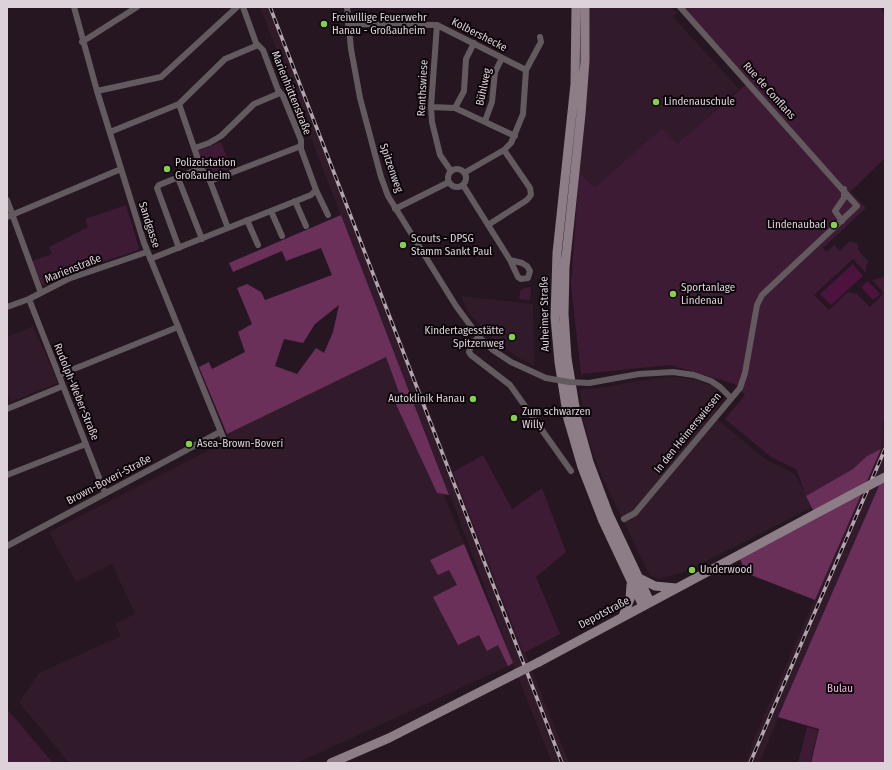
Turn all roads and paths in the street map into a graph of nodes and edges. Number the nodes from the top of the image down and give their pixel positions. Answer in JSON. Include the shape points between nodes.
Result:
{"nodes":[{"id":1,"x":74,"y":7,"type":"edge"},
{"id":2,"x":138,"y":7,"type":"edge"},
{"id":3,"x":237,"y":7,"type":"edge"},
{"id":4,"x":243,"y":7,"type":"edge"},
{"id":5,"x":347,"y":7,"type":"edge"},
{"id":6,"x":576,"y":7,"type":"edge"},
{"id":7,"x":586,"y":7,"type":"edge"},
{"id":8,"x":680,"y":7,"type":"edge"},
{"id":9,"x":348,"y":24,"type":"junction"},
{"id":10,"x":437,"y":25,"type":"junction"},
{"id":11,"x":540,"y":37,"type":"dead end"},
{"id":12,"x":82,"y":42,"type":"junction"},
{"id":13,"x":474,"y":43,"type":"junction"},
{"id":14,"x":258,"y":45,"type":"junction"},
{"id":15,"x":502,"y":58,"type":"junction"},
{"id":16,"x":526,"y":70,"type":"junction"},
{"id":17,"x":97,"y":91,"type":"junction"},
{"id":18,"x":280,"y":93,"type":"junction"},
{"id":19,"x":179,"y":104,"type":"junction"},
{"id":20,"x":431,"y":107,"type":"junction"},
{"id":21,"x":455,"y":108,"type":"junction"},
{"id":22,"x":485,"y":122,"type":"junction"},
{"id":23,"x":110,"y":132,"type":"junction"},
{"id":24,"x":515,"y":136,"type":"junction"},
{"id":25,"x":300,"y":146,"type":"junction"},
{"id":26,"x":195,"y":148,"type":"junction"},
{"id":27,"x":504,"y":150,"type":"junction"},
{"id":28,"x":201,"y":168,"type":"junction"},
{"id":29,"x":121,"y":169,"type":"junction"},
{"id":30,"x":451,"y":172,"type":"junction"},
{"id":31,"x":464,"y":173,"type":"junction"},
{"id":32,"x":178,"y":178,"type":"junction"},
{"id":33,"x":210,"y":181,"type":"junction"},
{"id":34,"x":449,"y":182,"type":"junction"},
{"id":35,"x":463,"y":185,"type":"junction"},
{"id":36,"x":316,"y":190,"type":"junction"},
{"id":37,"x":844,"y":190,"type":"junction"},
{"id":38,"x":7,"y":200,"type":"edge"},
{"id":39,"x":295,"y":201,"type":"junction"},
{"id":40,"x":396,"y":209,"type":"junction"},
{"id":41,"x":271,"y":211,"type":"junction"},
{"id":42,"x":328,"y":215,"type":"dead end"},
{"id":43,"x":10,"y":216,"type":"edge"},
{"id":44,"x":247,"y":220,"type":"junction"},
{"id":45,"x":842,"y":221,"type":"junction"},
{"id":46,"x":488,"y":225,"type":"junction"},
{"id":47,"x":306,"y":226,"type":"dead end"},
{"id":48,"x":228,"y":228,"type":"junction"},
{"id":49,"x":282,"y":236,"type":"dead end"},
{"id":50,"x":202,"y":239,"type":"junction"},
{"id":51,"x":258,"y":245,"type":"dead end"},
{"id":52,"x":179,"y":248,"type":"junction"},
{"id":53,"x":147,"y":252,"type":"junction"},
{"id":54,"x":150,"y":259,"type":"junction"},
{"id":55,"x":510,"y":260,"type":"dead end"},
{"id":56,"x":41,"y":293,"type":"junction"},
{"id":57,"x":28,"y":299,"type":"junction"},
{"id":58,"x":7,"y":307,"type":"edge"},
{"id":59,"x":178,"y":327,"type":"junction"},
{"id":60,"x":479,"y":337,"type":"junction"},
{"id":61,"x":59,"y":375,"type":"junction"},
{"id":62,"x":546,"y":378,"type":"joint"},
{"id":63,"x":63,"y":386,"type":"junction"},
{"id":64,"x":731,"y":398,"type":"junction"},
{"id":65,"x":7,"y":409,"type":"edge"},
{"id":66,"x":220,"y":432,"type":"junction"},
{"id":67,"x":225,"y":442,"type":"dead end"},
{"id":68,"x":86,"y":444,"type":"junction"},
{"id":69,"x":570,"y":471,"type":"dead end"},
{"id":70,"x":7,"y":474,"type":"edge"},
{"id":71,"x":885,"y":477,"type":"edge"},
{"id":72,"x":105,"y":493,"type":"junction"},
{"id":73,"x":624,"y":519,"type":"dead end"},
{"id":74,"x":7,"y":546,"type":"edge"},
{"id":75,"x":635,"y":580,"type":"junction"},
{"id":76,"x":676,"y":588,"type":"junction"},
{"id":77,"x":646,"y":604,"type":"junction"},
{"id":78,"x":623,"y":616,"type":"junction"},
{"id":79,"x":331,"y":763,"type":"edge"}],
"edges":[{"from":1,"to":12,"type":"street","name":"Sandgasse"},
{"from":2,"to":12,"type":"street"},
{"from":3,"to":17,"type":"street","via":[[164,75]]},
{"from":4,"to":14,"type":"street","name":"Marienhüttenstraße"},
{"from":5,"to":9,"type":"street","name":"Spitzenweg"},
{"from":6,"to":75,"type":"main road","name":"Auheimer Straße","via":[[575,84],[557,253],[557,341],[564,396],[576,447],[595,502]]},
{"from":7,"to":75,"type":"main road","name":"Auheimer Straße","via":[[581,114],[565,267],[565,339],[577,419],[589,462]]},
{"from":8,"to":37,"type":"street","name":"Rue de Conflans"},
{"from":9,"to":10,"type":"street","name":"Kolbershecke"},
{"from":9,"to":40,"type":"street","name":"Spitzenweg","via":[[356,80],[366,124],[381,178]]},
{"from":10,"to":13,"type":"street","name":"Kolbershecke"},
{"from":10,"to":20,"type":"street","name":"Renthswiese"},
{"from":11,"to":16,"type":"street","via":[[541,42]]},
{"from":12,"to":17,"type":"street","name":"Sandgasse"},
{"from":13,"to":15,"type":"street","name":"Kolbershecke"},
{"from":13,"to":21,"type":"street","via":[[466,59],[464,91]]},
{"from":14,"to":18,"type":"street","name":"Marienhüttenstraße","via":[[263,50]]},
{"from":14,"to":19,"type":"street","via":[[225,59]]},
{"from":15,"to":16,"type":"street","name":"Kolbershecke"},
{"from":15,"to":22,"type":"street","name":"Bühlweg","via":[[495,72],[492,102]]},
{"from":16,"to":24,"type":"street","via":[[523,114]]},
{"from":17,"to":23,"type":"street","name":"Sandgasse"},
{"from":18,"to":25,"type":"street","name":"Marienhüttenstraße","via":[[301,140]]},
{"from":18,"to":26,"type":"street","via":[[248,108],[221,136]]},
{"from":19,"to":23,"type":"street"},
{"from":19,"to":26,"type":"street"},
{"from":20,"to":21,"type":"street"},
{"from":20,"to":30,"type":"street","name":"Renthswiese","via":[[438,149]]},
{"from":21,"to":22,"type":"street"},
{"from":22,"to":24,"type":"street"},
{"from":23,"to":29,"type":"street","name":"Sandgasse"},
{"from":24,"to":27,"type":"street"},
{"from":25,"to":33,"type":"street"},
{"from":25,"to":36,"type":"street","name":"Marienhüttenstraße"},
{"from":26,"to":28,"type":"street"},
{"from":27,"to":31,"type":"street"},
{"from":27,"to":46,"type":"street","via":[[530,188],[531,195]]},
{"from":28,"to":32,"type":"street"},
{"from":28,"to":33,"type":"street"},
{"from":29,"to":43,"type":"street"},
{"from":29,"to":53,"type":"street","name":"Sandgasse"},
{"from":30,"to":31,"type":"street","via":[[459,170]]},
{"from":30,"to":34,"type":"street"},
{"from":31,"to":35,"type":"street","via":[[466,180]]},
{"from":32,"to":50,"type":"street"},
{"from":32,"to":52,"type":"street","via":[[159,185],[156,191]]},
{"from":33,"to":48,"type":"street"},
{"from":34,"to":35,"type":"street","via":[[456,187]]},
{"from":34,"to":40,"type":"street"},
{"from":35,"to":46,"type":"street"},
{"from":36,"to":39,"type":"street"},
{"from":36,"to":42,"type":"street","name":"Marienhüttenstraße"},
{"from":37,"to":45,"type":"street","via":[[844,198],[835,212]]},
{"from":37,"to":45,"type":"street","name":"Rue de Conflans","via":[[857,206]]},
{"from":38,"to":43,"type":"street"},
{"from":39,"to":41,"type":"street"},
{"from":39,"to":47,"type":"street"},
{"from":40,"to":60,"type":"street","name":"Spitzenweg","via":[[456,306]]},
{"from":41,"to":44,"type":"street"},
{"from":41,"to":49,"type":"street"},
{"from":43,"to":56,"type":"street"},
{"from":44,"to":48,"type":"street"},
{"from":44,"to":51,"type":"street"},
{"from":45,"to":64,"type":"street","name":"Rue de Conflans","via":[[762,295],[743,381]]},
{"from":46,"to":55,"type":"street"},
{"from":48,"to":50,"type":"street"},
{"from":50,"to":52,"type":"street"},
{"from":52,"to":54,"type":"street"},
{"from":53,"to":54,"type":"street","name":"Sandgasse"},
{"from":53,"to":56,"type":"street","name":"Marienstraße","via":[[68,279]]},
{"from":54,"to":59,"type":"street","name":"Sandgasse"},
{"from":56,"to":57,"type":"street","name":"Marienstraße"},
{"from":57,"to":58,"type":"street","name":"Marienstraße"},
{"from":57,"to":61,"type":"street","name":"Rudolph-Weber-Straße"},
{"from":59,"to":61,"type":"street"},
{"from":59,"to":66,"type":"street","name":"Sandgasse"},
{"from":60,"to":62,"type":"street","name":"Spitzenweg","via":[[511,362]]},
{"from":60,"to":69,"type":"street","via":[[470,344],[471,355],[510,385]]},
{"from":61,"to":63,"type":"street","name":"Rudolph-Weber-Straße"},
{"from":62,"to":64,"type":"street","name":"In den Heimerswiesen","bridge":true,"via":[[589,383],[639,374],[674,372],[711,381]]},
{"from":63,"to":65,"type":"street"},
{"from":63,"to":68,"type":"street","name":"Rudolph-Weber-Straße"},
{"from":64,"to":73,"type":"street","name":"In den Heimerswiesen","via":[[635,513]]},
{"from":66,"to":67,"type":"street","name":"Sandgasse"},
{"from":66,"to":72,"type":"street","name":"Brown-Boveri-Straße"},
{"from":68,"to":70,"type":"street"},
{"from":68,"to":72,"type":"street","name":"Rudolph-Weber-Straße"},
{"from":71,"to":76,"type":"main road","name":"Depotstraße","bridge":true},
{"from":72,"to":74,"type":"street","name":"Brown-Boveri-Straße"},
{"from":75,"to":76,"type":"main road","via":[[655,586]]},
{"from":75,"to":77,"type":"main road","name":"Auheimer Straße"},
{"from":75,"to":78,"type":"main road"},
{"from":76,"to":77,"type":"main road","name":"Depotstraße"},
{"from":77,"to":78,"type":"main road","name":"Depotstraße"},
{"from":78,"to":79,"type":"main road","name":"Depotstraße","bridge":true,"via":[[389,738]]}]}
